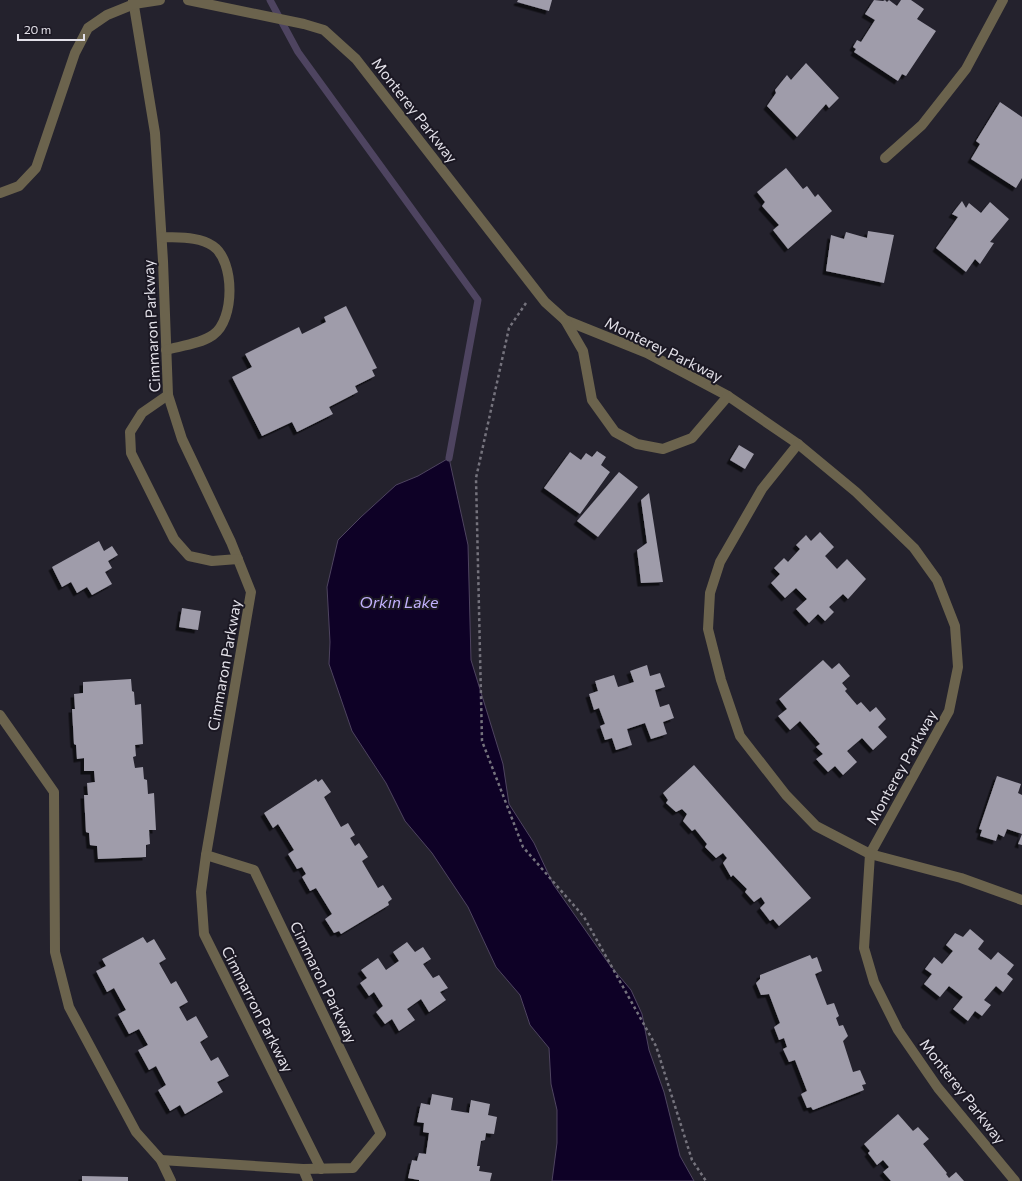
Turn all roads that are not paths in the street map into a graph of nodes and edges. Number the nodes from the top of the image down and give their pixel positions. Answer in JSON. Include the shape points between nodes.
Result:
{"nodes":[{"id":1,"x":160,"y":0,"type":"edge"},
{"id":2,"x":188,"y":0,"type":"edge"},
{"id":3,"x":1003,"y":0,"type":"edge"},
{"id":4,"x":133,"y":2,"type":"edge"},
{"id":5,"x":886,"y":158,"type":"dead end"},
{"id":6,"x":0,"y":193,"type":"edge"},
{"id":7,"x":162,"y":237,"type":"junction"},
{"id":8,"x":565,"y":320,"type":"junction"},
{"id":9,"x":166,"y":350,"type":"junction"},
{"id":10,"x":168,"y":395,"type":"junction"},
{"id":11,"x":728,"y":396,"type":"junction"},
{"id":12,"x":798,"y":444,"type":"junction"},
{"id":13,"x":238,"y":559,"type":"junction"},
{"id":14,"x":0,"y":715,"type":"edge"},
{"id":15,"x":870,"y":854,"type":"junction"},
{"id":16,"x":206,"y":855,"type":"junction"},
{"id":17,"x":1022,"y":900,"type":"edge"},
{"id":18,"x":160,"y":1160,"type":"junction"},
{"id":19,"x":303,"y":1169,"type":"junction"},
{"id":20,"x":321,"y":1169,"type":"junction"},
{"id":21,"x":171,"y":1181,"type":"edge"},
{"id":22,"x":308,"y":1181,"type":"edge"},
{"id":23,"x":1015,"y":1181,"type":"edge"}],
"edges":[{"from":1,"to":4,"type":"street"},
{"from":2,"to":8,"type":"street","name":"Monterey Parkway","via":[[324,30],[356,59],[545,302]]},
{"from":3,"to":5,"type":"street","via":[[966,69],[922,125]]},
{"from":4,"to":6,"type":"street","via":[[88,28],[75,53],[36,168],[19,186]]},
{"from":4,"to":7,"type":"street","name":"Cimmaron Parkway","via":[[155,133]]},
{"from":7,"to":9,"type":"street","name":"Cimmaron Parkway"},
{"from":7,"to":9,"type":"street","via":[[201,241],[215,247],[226,265],[229,285],[227,314],[218,331],[203,340]]},
{"from":8,"to":11,"type":"street","name":"Monterey Parkway","via":[[647,354]]},
{"from":8,"to":11,"type":"street","name":"Monterey Parkway","via":[[582,351],[592,400],[615,432],[637,444],[663,449],[692,438]]},
{"from":9,"to":10,"type":"street","name":"Cimmaron Parkway"},
{"from":10,"to":13,"type":"street","name":"Cimmaron Parkway","via":[[182,439]]},
{"from":10,"to":13,"type":"street","via":[[142,413],[130,432],[131,453],[174,539],[188,556],[212,561]]},
{"from":11,"to":12,"type":"street","name":"Monterey Parkway"},
{"from":12,"to":15,"type":"street","name":"Monterey Parkway","via":[[856,492],[914,548],[937,580],[955,626],[958,667],[949,711]]},
{"from":12,"to":15,"type":"street","via":[[762,489],[720,562],[710,593],[708,629],[721,680],[740,736],[786,795],[816,826]]},
{"from":13,"to":16,"type":"street","name":"Cimmaron Parkway","via":[[251,592]]},
{"from":14,"to":18,"type":"street","via":[[54,792],[55,952],[69,1007],[136,1132]]},
{"from":15,"to":17,"type":"street","via":[[961,878]]},
{"from":15,"to":23,"type":"street","name":"Monterey Parkway","via":[[864,948],[874,982],[898,1030],[938,1088]]},
{"from":16,"to":20,"type":"street","name":"Cimmarron Parkway","via":[[201,892],[204,934]]},
{"from":16,"to":20,"type":"street","name":"Cimmaron Parkway","via":[[254,870],[381,1134],[353,1168]]},
{"from":18,"to":19,"type":"street","name":"Cimmaron Parkway"},
{"from":18,"to":21,"type":"street"},
{"from":19,"to":20,"type":"street","name":"Cimmaron Parkway"},
{"from":19,"to":22,"type":"street"}]}
